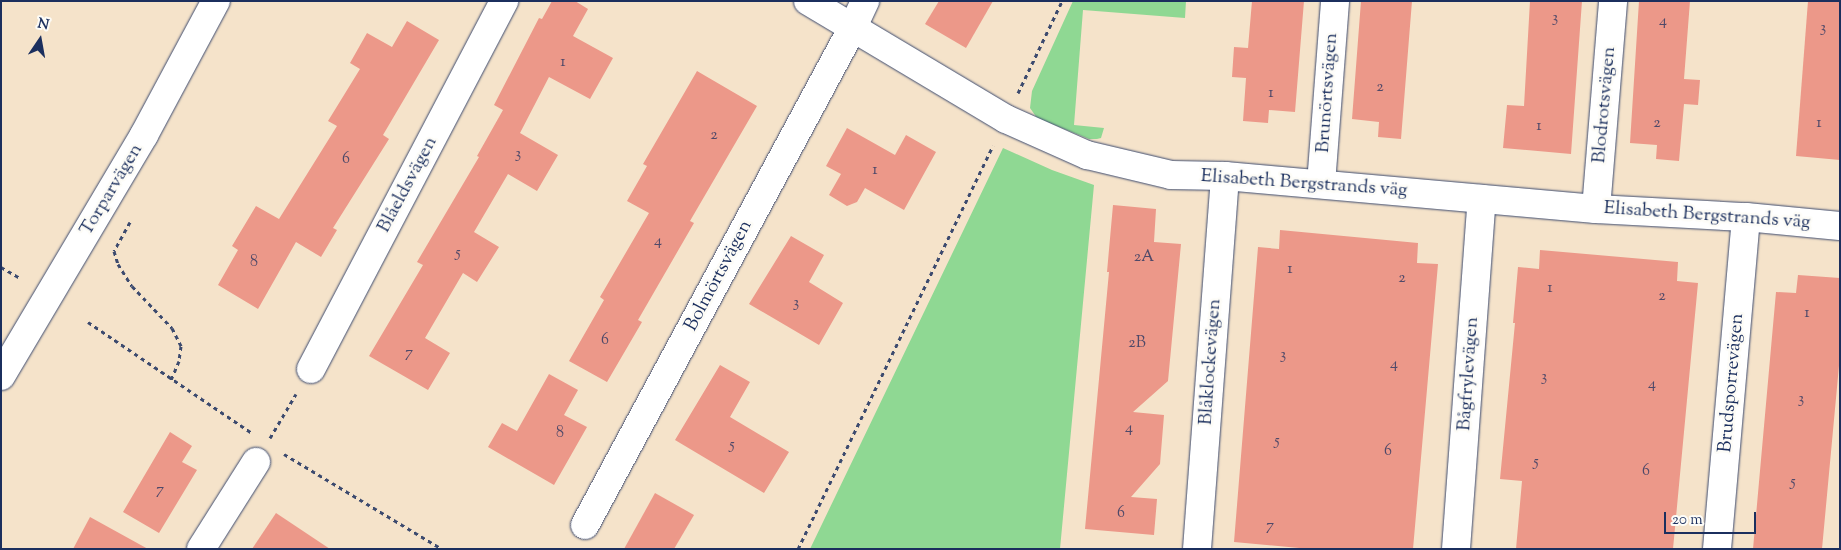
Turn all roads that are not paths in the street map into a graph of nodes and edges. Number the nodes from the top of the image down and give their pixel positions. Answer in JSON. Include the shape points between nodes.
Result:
{"nodes":[{"id":1,"x":216,"y":1,"type":"edge"},
{"id":2,"x":504,"y":1,"type":"edge"},
{"id":3,"x":808,"y":1,"type":"edge"},
{"id":4,"x":865,"y":1,"type":"edge"},
{"id":5,"x":1335,"y":1,"type":"edge"},
{"id":6,"x":1613,"y":1,"type":"edge"},
{"id":7,"x":853,"y":27,"type":"junction"},
{"id":8,"x":1225,"y":176,"type":"junction"},
{"id":9,"x":1321,"y":184,"type":"junction"},
{"id":10,"x":1482,"y":198,"type":"junction"},
{"id":11,"x":1596,"y":209,"type":"junction"},
{"id":12,"x":1746,"y":217,"type":"junction"},
{"id":13,"x":1840,"y":226,"type":"edge"},
{"id":14,"x":311,"y":369,"type":"road end"},
{"id":15,"x":1,"y":376,"type":"edge"},
{"id":16,"x":256,"y":462,"type":"road end"},
{"id":17,"x":585,"y":525,"type":"dead end"},
{"id":18,"x":200,"y":549,"type":"edge"},
{"id":19,"x":1197,"y":549,"type":"edge"},
{"id":20,"x":1456,"y":549,"type":"edge"},
{"id":21,"x":1717,"y":549,"type":"edge"}],
"edges":[{"from":1,"to":15,"type":"street","name":"Torparvägen","via":[[144,135]]},
{"from":2,"to":14,"type":"street","name":"Blåeldsvägen"},
{"from":3,"to":7,"type":"street","name":"Elisabeth Bergstrands väg"},
{"from":4,"to":7,"type":"street","name":"Bolmörtsvägen"},
{"from":5,"to":9,"type":"street","name":"Brunörtsvägen"},
{"from":6,"to":11,"type":"street","name":"Blodrotsvägen"},
{"from":7,"to":8,"type":"street","name":"Elisabeth Bergstrands väg","via":[[1006,119],[1087,155],[1171,175]]},
{"from":7,"to":17,"type":"street","name":"Bolmörtsvägen"},
{"from":8,"to":9,"type":"street","name":"Elisabeth Bergstrands väg"},
{"from":8,"to":19,"type":"street","name":"Blåklockevägen"},
{"from":9,"to":10,"type":"street","name":"Elisabeth Bergstrands väg"},
{"from":10,"to":11,"type":"street","name":"Elisabeth Bergstrands väg"},
{"from":10,"to":20,"type":"street","name":"Bågfrylevägen"},
{"from":11,"to":12,"type":"street","name":"Elisabeth Bergstrands väg"},
{"from":12,"to":13,"type":"street","name":"Elisabeth Bergstrands väg"},
{"from":12,"to":21,"type":"street","name":"Brudsporrevägen"},
{"from":16,"to":18,"type":"street"}]}
